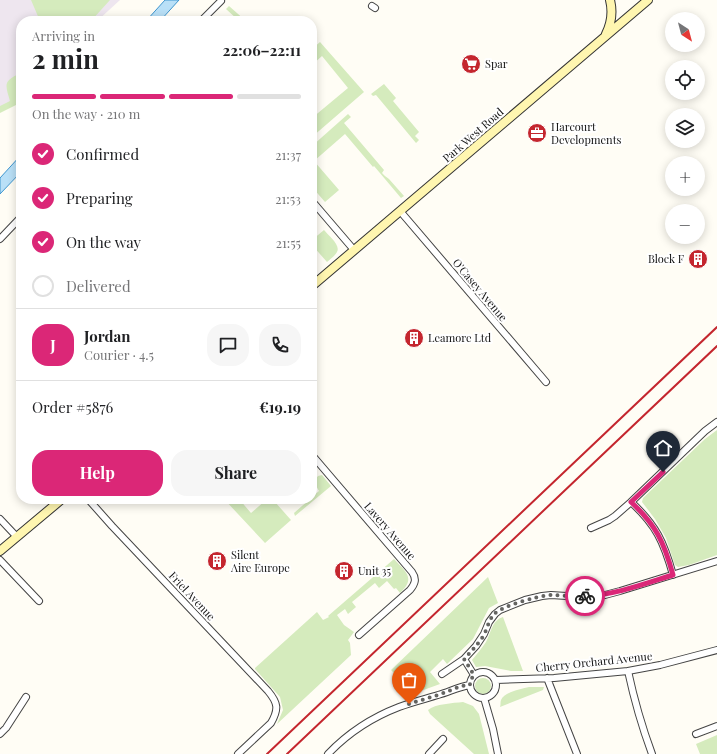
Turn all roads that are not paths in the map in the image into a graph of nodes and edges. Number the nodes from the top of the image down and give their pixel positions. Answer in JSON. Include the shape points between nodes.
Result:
{"nodes":[{"id":1,"x":610,"y":0,"type":"edge"},
{"id":2,"x":648,"y":0,"type":"edge"},
{"id":3,"x":221,"y":1,"type":"dead end"},
{"id":4,"x":206,"y":16,"type":"edge"},
{"id":5,"x":605,"y":37,"type":"junction"},
{"id":6,"x":317,"y":208,"type":"edge"},
{"id":7,"x":400,"y":211,"type":"junction"},
{"id":8,"x":16,"y":222,"type":"edge"},
{"id":9,"x":0,"y":239,"type":"edge"},
{"id":10,"x":354,"y":250,"type":"junction"},
{"id":11,"x":317,"y":282,"type":"edge"},
{"id":12,"x":546,"y":382,"type":"dead end"},
{"id":13,"x":717,"y":422,"type":"edge"},
{"id":14,"x":317,"y":461,"type":"edge"},
{"id":15,"x":631,"y":502,"type":"junction"},
{"id":16,"x":56,"y":504,"type":"edge"},
{"id":17,"x":92,"y":504,"type":"edge"},
{"id":18,"x":0,"y":519,"type":"edge"},
{"id":19,"x":591,"y":528,"type":"dead end"},
{"id":20,"x":17,"y":537,"type":"junction"},
{"id":21,"x":0,"y":551,"type":"edge"},
{"id":22,"x":0,"y":560,"type":"edge"},
{"id":23,"x":717,"y":561,"type":"edge"},
{"id":24,"x":673,"y":575,"type":"junction"},
{"id":25,"x":39,"y":601,"type":"dead end"},
{"id":26,"x":359,"y":635,"type":"dead end"},
{"id":27,"x":717,"y":650,"type":"edge"},
{"id":28,"x":464,"y":659,"type":"junction"},
{"id":29,"x":628,"y":670,"type":"junction"},
{"id":30,"x":442,"y":674,"type":"dead end"},
{"id":31,"x":474,"y":675,"type":"junction"},
{"id":32,"x":547,"y":678,"type":"junction"},
{"id":33,"x":496,"y":680,"type":"junction"},
{"id":34,"x":470,"y":685,"type":"junction"},
{"id":35,"x":26,"y":697,"type":"dead end"},
{"id":36,"x":484,"y":698,"type":"junction"},
{"id":37,"x":717,"y":726,"type":"edge"},
{"id":38,"x":0,"y":734,"type":"edge"},
{"id":39,"x":696,"y":734,"type":"dead end"},
{"id":40,"x":443,"y":739,"type":"dead end"},
{"id":41,"x":238,"y":754,"type":"edge"},
{"id":42,"x":328,"y":754,"type":"edge"},
{"id":43,"x":429,"y":754,"type":"edge"},
{"id":44,"x":498,"y":754,"type":"edge"},
{"id":45,"x":577,"y":754,"type":"edge"},
{"id":46,"x":651,"y":754,"type":"edge"}],
"edges":[{"from":1,"to":5,"type":"street","via":[[613,16]]},
{"from":2,"to":5,"type":"street","name":"Park West Road"},
{"from":3,"to":4,"type":"street"},
{"from":5,"to":7,"type":"street","name":"Park West Road"},
{"from":6,"to":10,"type":"street"},
{"from":7,"to":10,"type":"street","name":"Park West Road"},
{"from":7,"to":12,"type":"street","name":"O'Casey Avenue"},
{"from":8,"to":9,"type":"street"},
{"from":10,"to":11,"type":"street","name":"Park West Road"},
{"from":13,"to":15,"type":"street"},
{"from":14,"to":26,"type":"street","name":"Lavery Avenue","via":[[415,578],[410,590]]},
{"from":15,"to":19,"type":"street","via":[[609,520]]},
{"from":15,"to":24,"type":"street","via":[[657,533]]},
{"from":16,"to":20,"type":"street"},
{"from":17,"to":41,"type":"street","name":"Friel Avenue","via":[[274,699],[274,717]]},
{"from":18,"to":20,"type":"street"},
{"from":20,"to":21,"type":"street"},
{"from":22,"to":25,"type":"street"},
{"from":23,"to":24,"type":"street"},
{"from":24,"to":28,"type":"street","via":[[605,595],[551,595],[508,606],[495,614],[476,646]]},
{"from":27,"to":29,"type":"street","name":"Cherry Orchard Avenue","via":[[660,665]]},
{"from":28,"to":30,"type":"street"},
{"from":28,"to":31,"type":"street"},
{"from":29,"to":32,"type":"street","name":"Cherry Orchard Avenue"},
{"from":29,"to":46,"type":"street"},
{"from":31,"to":33,"type":"street","via":[[483,671]]},
{"from":31,"to":34,"type":"street"},
{"from":32,"to":33,"type":"street","name":"Cherry Orchard Avenue"},
{"from":32,"to":45,"type":"street"},
{"from":33,"to":36,"type":"street","via":[[495,692]]},
{"from":34,"to":36,"type":"street","via":[[474,695]]},
{"from":34,"to":42,"type":"street","via":[[390,711],[358,729]]},
{"from":35,"to":38,"type":"street"},
{"from":36,"to":44,"type":"street"},
{"from":37,"to":39,"type":"street"},
{"from":40,"to":43,"type":"street"}]}
